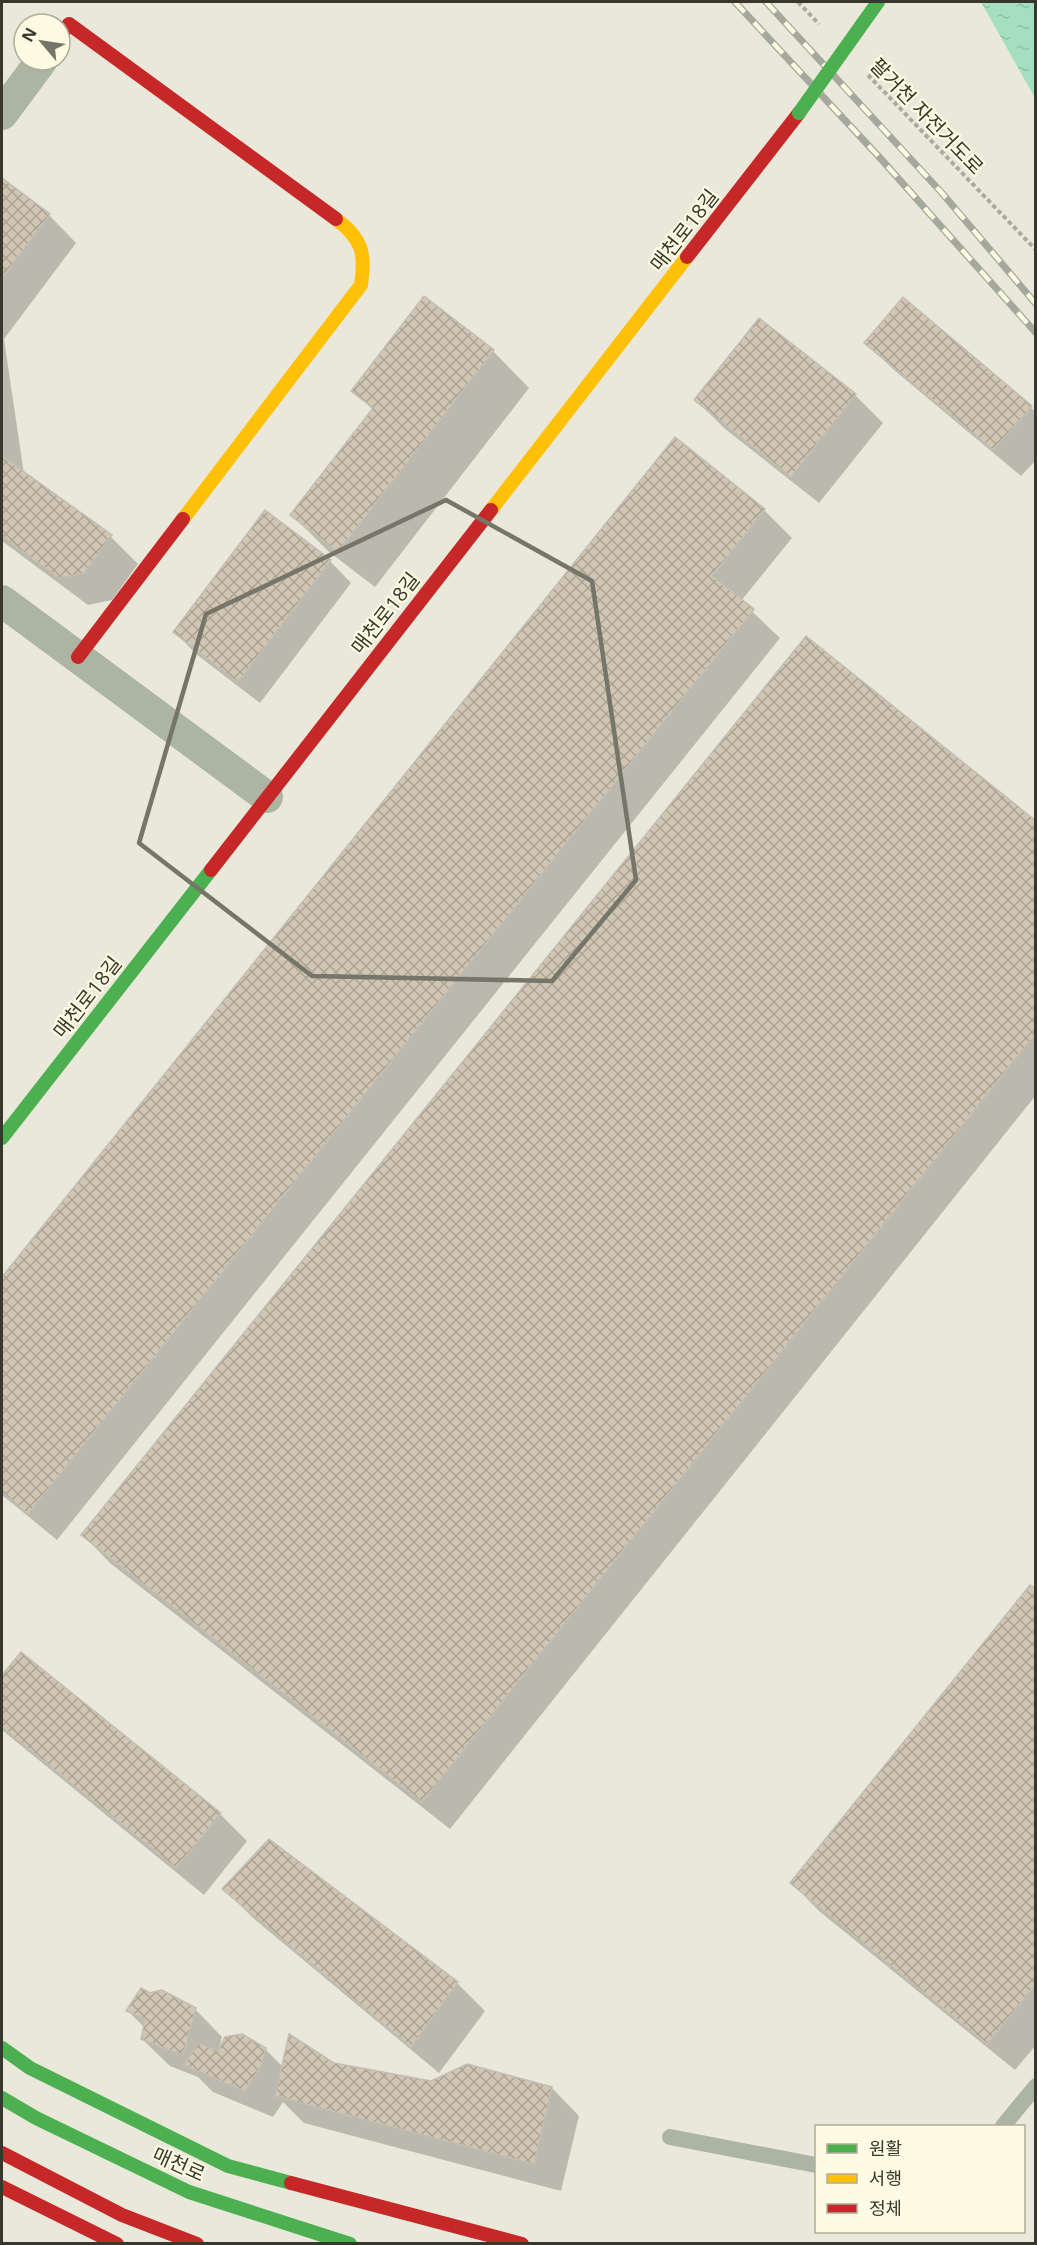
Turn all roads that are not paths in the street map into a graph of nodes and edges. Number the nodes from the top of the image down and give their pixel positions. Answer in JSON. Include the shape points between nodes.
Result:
{"nodes":[{"id":1,"x":878,"y":2,"type":"edge"},
{"id":2,"x":72,"y":26,"type":"edge"},
{"id":3,"x":33,"y":72,"type":"edge"},
{"id":4,"x":2,"y":114,"type":"edge"},
{"id":5,"x":2,"y":601,"type":"edge"},
{"id":6,"x":78,"y":657,"type":"junction"},
{"id":7,"x":267,"y":797,"type":"junction"},
{"id":8,"x":2,"y":1138,"type":"edge"},
{"id":9,"x":2,"y":2048,"type":"edge"},
{"id":10,"x":1035,"y":2086,"type":"edge"},
{"id":11,"x":2,"y":2098,"type":"edge"},
{"id":12,"x":1005,"y":2125,"type":"edge"},
{"id":13,"x":670,"y":2137,"type":"dead end"},
{"id":14,"x":2,"y":2153,"type":"edge"},
{"id":15,"x":815,"y":2165,"type":"edge"},
{"id":16,"x":2,"y":2187,"type":"edge"},
{"id":17,"x":117,"y":2244,"type":"edge"},
{"id":18,"x":197,"y":2244,"type":"edge"},
{"id":19,"x":350,"y":2244,"type":"edge"},
{"id":20,"x":522,"y":2244,"type":"edge"}],
"edges":[{"from":1,"to":7,"type":"main road","name":"매천로18길","bridge":true,"via":[[800,113]]},
{"from":2,"to":6,"type":"main road","via":[[351,230],[365,258],[361,285]]},
{"from":3,"to":4,"type":"street"},
{"from":5,"to":6,"type":"street"},
{"from":6,"to":7,"type":"street"},
{"from":7,"to":8,"type":"main road","name":"매천로18길"},
{"from":9,"to":20,"type":"main road","via":[[30,2068],[228,2166]]},
{"from":10,"to":12,"type":"lane"},
{"from":11,"to":19,"type":"main road","name":"매천로","via":[[189,2192]]},
{"from":13,"to":15,"type":"lane"},
{"from":14,"to":18,"type":"main road","via":[[77,2193]]},
{"from":16,"to":17,"type":"main road"}]}
